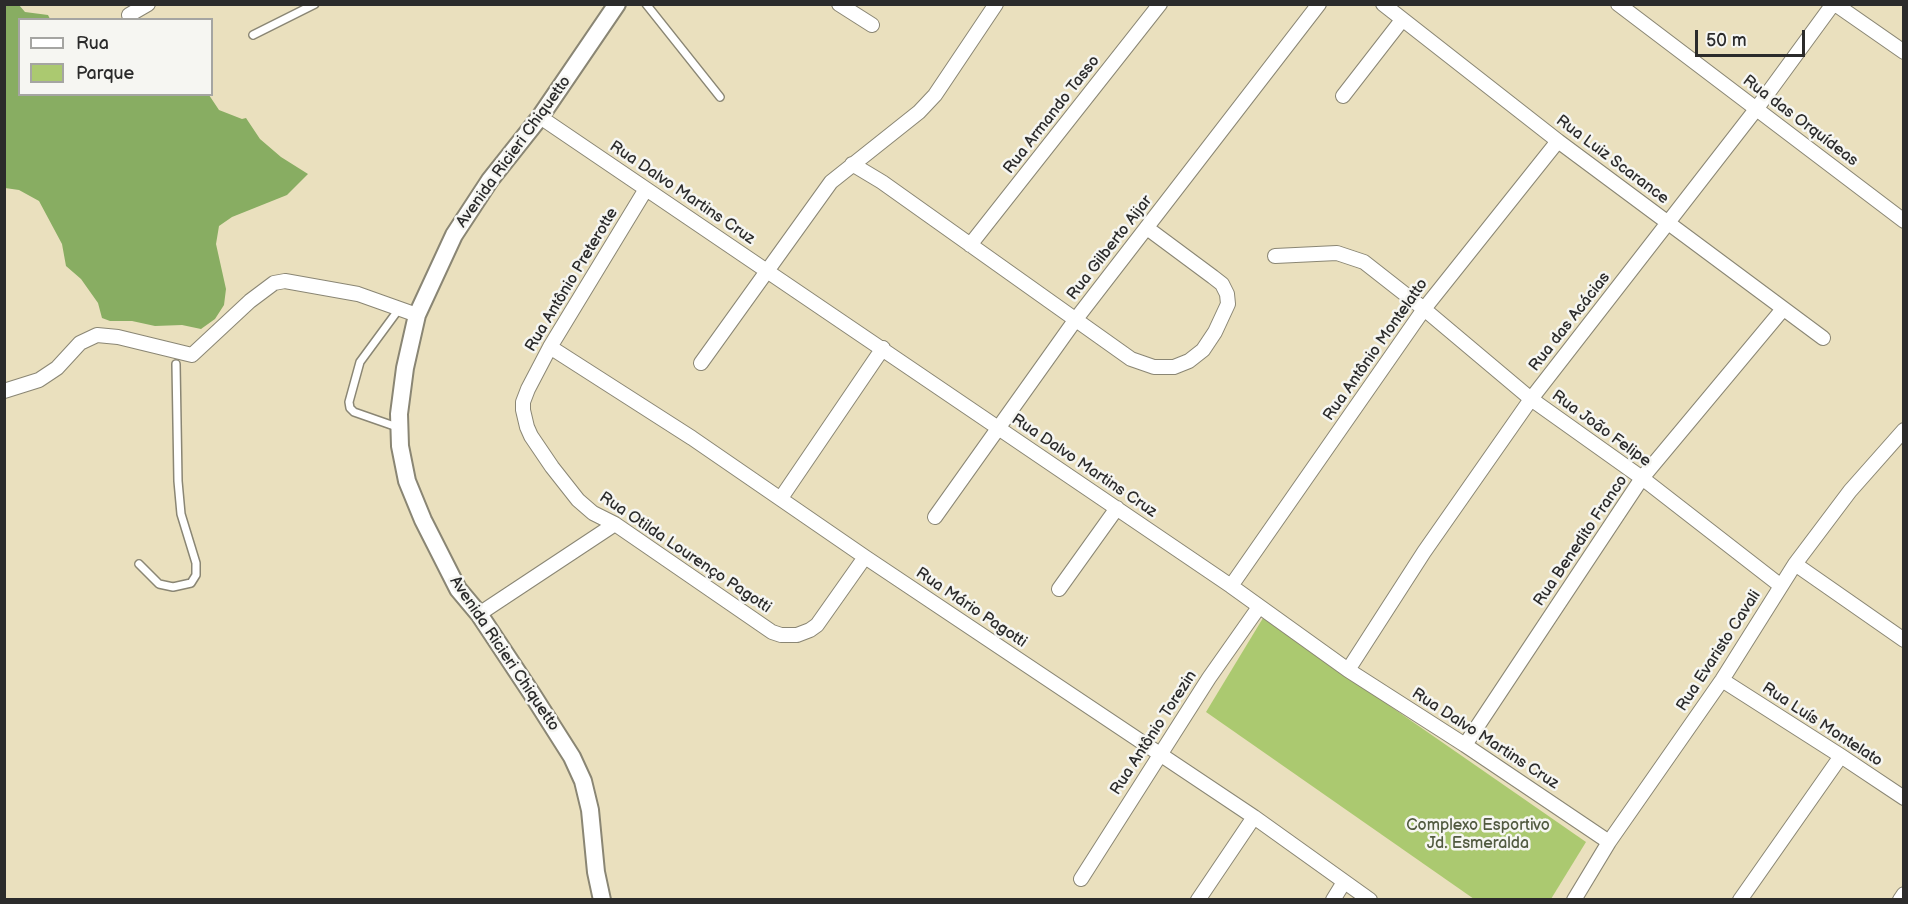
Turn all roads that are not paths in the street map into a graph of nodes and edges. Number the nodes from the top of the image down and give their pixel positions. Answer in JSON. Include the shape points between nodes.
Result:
{"nodes":[{"id":1,"x":148,"y":4,"type":"edge"},
{"id":2,"x":315,"y":4,"type":"edge"},
{"id":3,"x":617,"y":4,"type":"edge"},
{"id":4,"x":646,"y":4,"type":"edge"},
{"id":5,"x":839,"y":4,"type":"edge"},
{"id":6,"x":996,"y":4,"type":"edge"},
{"id":7,"x":1160,"y":4,"type":"edge"},
{"id":8,"x":1318,"y":4,"type":"edge"},
{"id":9,"x":1383,"y":4,"type":"edge"},
{"id":10,"x":1618,"y":4,"type":"edge"},
{"id":11,"x":1834,"y":4,"type":"edge"},
{"id":12,"x":129,"y":15,"type":"dead end"},
{"id":13,"x":1402,"y":20,"type":"junction"},
{"id":14,"x":872,"y":25,"type":"dead end"},
{"id":15,"x":253,"y":35,"type":"dead end"},
{"id":16,"x":1904,"y":52,"type":"edge"},
{"id":17,"x":720,"y":96,"type":"dead end"},
{"id":18,"x":1342,"y":96,"type":"dead end"},
{"id":19,"x":1757,"y":108,"type":"junction"},
{"id":20,"x":540,"y":117,"type":"junction"},
{"id":21,"x":1558,"y":141,"type":"junction"},
{"id":22,"x":852,"y":164,"type":"junction"},
{"id":23,"x":646,"y":189,"type":"junction"},
{"id":24,"x":1904,"y":221,"type":"edge"},
{"id":25,"x":1668,"y":223,"type":"junction"},
{"id":26,"x":1147,"y":228,"type":"junction"},
{"id":27,"x":970,"y":245,"type":"junction"},
{"id":28,"x":1275,"y":256,"type":"dead end"},
{"id":29,"x":766,"y":270,"type":"junction"},
{"id":30,"x":399,"y":309,"type":"junction"},
{"id":31,"x":1424,"y":309,"type":"junction"},
{"id":32,"x":1783,"y":309,"type":"junction"},
{"id":33,"x":417,"y":315,"type":"junction"},
{"id":34,"x":1076,"y":319,"type":"junction"},
{"id":35,"x":1823,"y":338,"type":"dead end"},
{"id":36,"x":550,"y":347,"type":"junction"},
{"id":37,"x":883,"y":348,"type":"junction"},
{"id":38,"x":701,"y":363,"type":"dead end"},
{"id":39,"x":176,"y":364,"type":"dead end"},
{"id":40,"x":528,"y":389,"type":"joint"},
{"id":41,"x":4,"y":391,"type":"edge"},
{"id":42,"x":1531,"y":399,"type":"junction"},
{"id":43,"x":999,"y":427,"type":"junction"},
{"id":44,"x":399,"y":428,"type":"junction"},
{"id":45,"x":1904,"y":430,"type":"edge"},
{"id":46,"x":1642,"y":478,"type":"junction"},
{"id":47,"x":781,"y":498,"type":"junction"},
{"id":48,"x":1117,"y":508,"type":"junction"},
{"id":49,"x":935,"y":517,"type":"dead end"},
{"id":50,"x":615,"y":524,"type":"junction"},
{"id":51,"x":866,"y":557,"type":"junction"},
{"id":52,"x":139,"y":564,"type":"dead end"},
{"id":53,"x":1795,"y":564,"type":"junction"},
{"id":54,"x":1231,"y":586,"type":"junction"},
{"id":55,"x":1781,"y":586,"type":"junction"},
{"id":56,"x":1059,"y":589,"type":"dead end"},
{"id":57,"x":1259,"y":607,"type":"junction"},
{"id":58,"x":479,"y":614,"type":"junction"},
{"id":59,"x":1904,"y":640,"type":"edge"},
{"id":60,"x":1348,"y":670,"type":"junction"},
{"id":61,"x":1722,"y":680,"type":"junction"},
{"id":62,"x":1465,"y":745,"type":"junction"},
{"id":63,"x":1161,"y":755,"type":"junction"},
{"id":64,"x":1841,"y":756,"type":"junction"},
{"id":65,"x":1904,"y":798,"type":"edge"},
{"id":66,"x":1254,"y":817,"type":"junction"},
{"id":67,"x":1609,"y":842,"type":"junction"},
{"id":68,"x":1081,"y":879,"type":"dead end"},
{"id":69,"x":1344,"y":882,"type":"junction"},
{"id":70,"x":1904,"y":894,"type":"edge"},
{"id":71,"x":602,"y":900,"type":"edge"},
{"id":72,"x":1198,"y":900,"type":"edge"},
{"id":73,"x":1332,"y":900,"type":"edge"},
{"id":74,"x":1370,"y":900,"type":"edge"},
{"id":75,"x":1574,"y":900,"type":"edge"},
{"id":76,"x":1740,"y":900,"type":"edge"},
{"id":77,"x":1900,"y":900,"type":"edge"}],
"edges":[{"from":1,"to":12,"type":"street"},
{"from":2,"to":15,"type":"lane"},
{"from":3,"to":20,"type":"street","name":"Avenida Ricieri Chiquetto"},
{"from":4,"to":17,"type":"lane"},
{"from":5,"to":14,"type":"street"},
{"from":6,"to":22,"type":"street","via":[[935,95]]},
{"from":7,"to":27,"type":"street","name":"Rua Armando Tasso"},
{"from":8,"to":26,"type":"street","name":"Rua Gilberto Aijar"},
{"from":9,"to":13,"type":"street","name":"Rua Luiz Scarance"},
{"from":10,"to":19,"type":"street","name":"Rua das Orquídeas"},
{"from":11,"to":16,"type":"street"},
{"from":11,"to":19,"type":"street","name":"Rua das Acácias"},
{"from":13,"to":18,"type":"street"},
{"from":13,"to":21,"type":"street","name":"Rua Luiz Scarance"},
{"from":19,"to":24,"type":"street","name":"Rua das Orquídeas"},
{"from":19,"to":25,"type":"street","name":"Rua das Acácias"},
{"from":20,"to":23,"type":"street","name":"Rua Dalvo Martins Cruz"},
{"from":20,"to":33,"type":"street","name":"Avenida Ricieri Chiquetto","via":[[490,180],[454,235]]},
{"from":21,"to":25,"type":"street","name":"Rua Luiz Scarance"},
{"from":21,"to":31,"type":"street","name":"Rua Antônio Montelatto"},
{"from":22,"to":27,"type":"street"},
{"from":22,"to":29,"type":"street","via":[[831,182]]},
{"from":23,"to":29,"type":"street","name":"Rua Dalvo Martins Cruz"},
{"from":23,"to":36,"type":"street","name":"Rua Antônio Preterotte"},
{"from":25,"to":32,"type":"street","name":"Rua Luiz Scarance"},
{"from":25,"to":42,"type":"street","name":"Rua das Acácias"},
{"from":26,"to":34,"type":"street","name":"Rua Gilberto Aijar"},
{"from":26,"to":34,"type":"street","via":[[1222,284],[1227,294],[1228,304],[1203,350],[1174,367],[1154,367],[1131,359]]},
{"from":27,"to":34,"type":"street"},
{"from":28,"to":31,"type":"street","name":"Rua João Felipe","via":[[1352,256]]},
{"from":29,"to":37,"type":"street","name":"Rua Dalvo Martins Cruz"},
{"from":29,"to":38,"type":"street"},
{"from":30,"to":33,"type":"street"},
{"from":30,"to":41,"type":"street","via":[[358,294],[285,281],[274,283],[192,355],[97,335],[80,343],[57,368],[39,380]]},
{"from":30,"to":44,"type":"lane","via":[[360,362],[349,402],[354,412]]},
{"from":31,"to":42,"type":"street","name":"Rua João Felipe"},
{"from":31,"to":54,"type":"street","name":"Rua Antônio Montelatto"},
{"from":32,"to":35,"type":"street","name":"Rua Luiz Scarance"},
{"from":32,"to":46,"type":"street","name":"Rua Benedito Franco"},
{"from":33,"to":44,"type":"street","name":"Avenida Ricieri Chiquetto","via":[[405,368]]},
{"from":34,"to":43,"type":"street","name":"Rua Gilberto Aijar"},
{"from":36,"to":40,"type":"street","name":"Rua Antônio Preterotte"},
{"from":36,"to":47,"type":"street","name":"Rua Mário Pagotti"},
{"from":37,"to":43,"type":"street","name":"Rua Dalvo Martins Cruz"},
{"from":37,"to":47,"type":"street"},
{"from":39,"to":52,"type":"lane","via":[[181,514],[196,562],[196,575],[191,583],[173,587],[159,584]]},
{"from":40,"to":50,"type":"street","name":"Rua Otilda Lourenço Pagotti","via":[[523,410],[531,435],[578,500]]},
{"from":42,"to":46,"type":"street","name":"Rua João Felipe"},
{"from":42,"to":60,"type":"street","name":"Rua das Acácias","via":[[1424,552]]},
{"from":43,"to":48,"type":"street","name":"Rua Dalvo Martins Cruz"},
{"from":43,"to":49,"type":"street","name":"Rua Gilberto Aijar"},
{"from":44,"to":58,"type":"street","name":"Avenida Ricieri Chiquetto","via":[[414,500],[458,589]]},
{"from":45,"to":53,"type":"street","name":"Rua Evaristo Cavali","via":[[1850,491]]},
{"from":46,"to":55,"type":"street","name":"Rua João Felipe"},
{"from":46,"to":62,"type":"street","name":"Rua Benedito Franco"},
{"from":47,"to":51,"type":"street","name":"Rua Mário Pagotti"},
{"from":48,"to":54,"type":"street","name":"Rua Dalvo Martins Cruz"},
{"from":48,"to":56,"type":"street"},
{"from":50,"to":51,"type":"street","name":"Rua Otilda Lourenço Pagotti","via":[[781,635],[796,634],[817,625]]},
{"from":50,"to":58,"type":"street"},
{"from":51,"to":63,"type":"street","name":"Rua Mário Pagotti"},
{"from":53,"to":55,"type":"street","name":"Rua Evaristo Cavali"},
{"from":53,"to":59,"type":"street"},
{"from":54,"to":57,"type":"street","name":"Rua Dalvo Martins Cruz"},
{"from":55,"to":61,"type":"street","name":"Rua Evaristo Cavali"},
{"from":57,"to":60,"type":"street","name":"Rua Dalvo Martins Cruz"},
{"from":57,"to":63,"type":"street","name":"Rua Antônio Torezin"},
{"from":58,"to":71,"type":"street","name":"Avenida Ricieri Chiquetto","via":[[572,757],[583,781]]},
{"from":60,"to":62,"type":"street","name":"Rua Dalvo Martins Cruz"},
{"from":61,"to":64,"type":"street","name":"Rua Luís Montelato"},
{"from":61,"to":67,"type":"street","name":"Rua Evaristo Cavali"},
{"from":62,"to":67,"type":"street","name":"Rua Dalvo Martins Cruz"},
{"from":63,"to":66,"type":"street","name":"Rua Mário Pagotti"},
{"from":63,"to":68,"type":"street","name":"Rua Antônio Torezin"},
{"from":64,"to":65,"type":"street","name":"Rua Luís Montelato"},
{"from":64,"to":76,"type":"street"},
{"from":66,"to":69,"type":"street","name":"Rua Mário Pagotti"},
{"from":66,"to":72,"type":"street"},
{"from":67,"to":75,"type":"street","name":"Rua Evaristo Cavali"},
{"from":69,"to":73,"type":"street"},
{"from":69,"to":74,"type":"street","name":"Rua Mário Pagotti"},
{"from":70,"to":77,"type":"street"}]}
